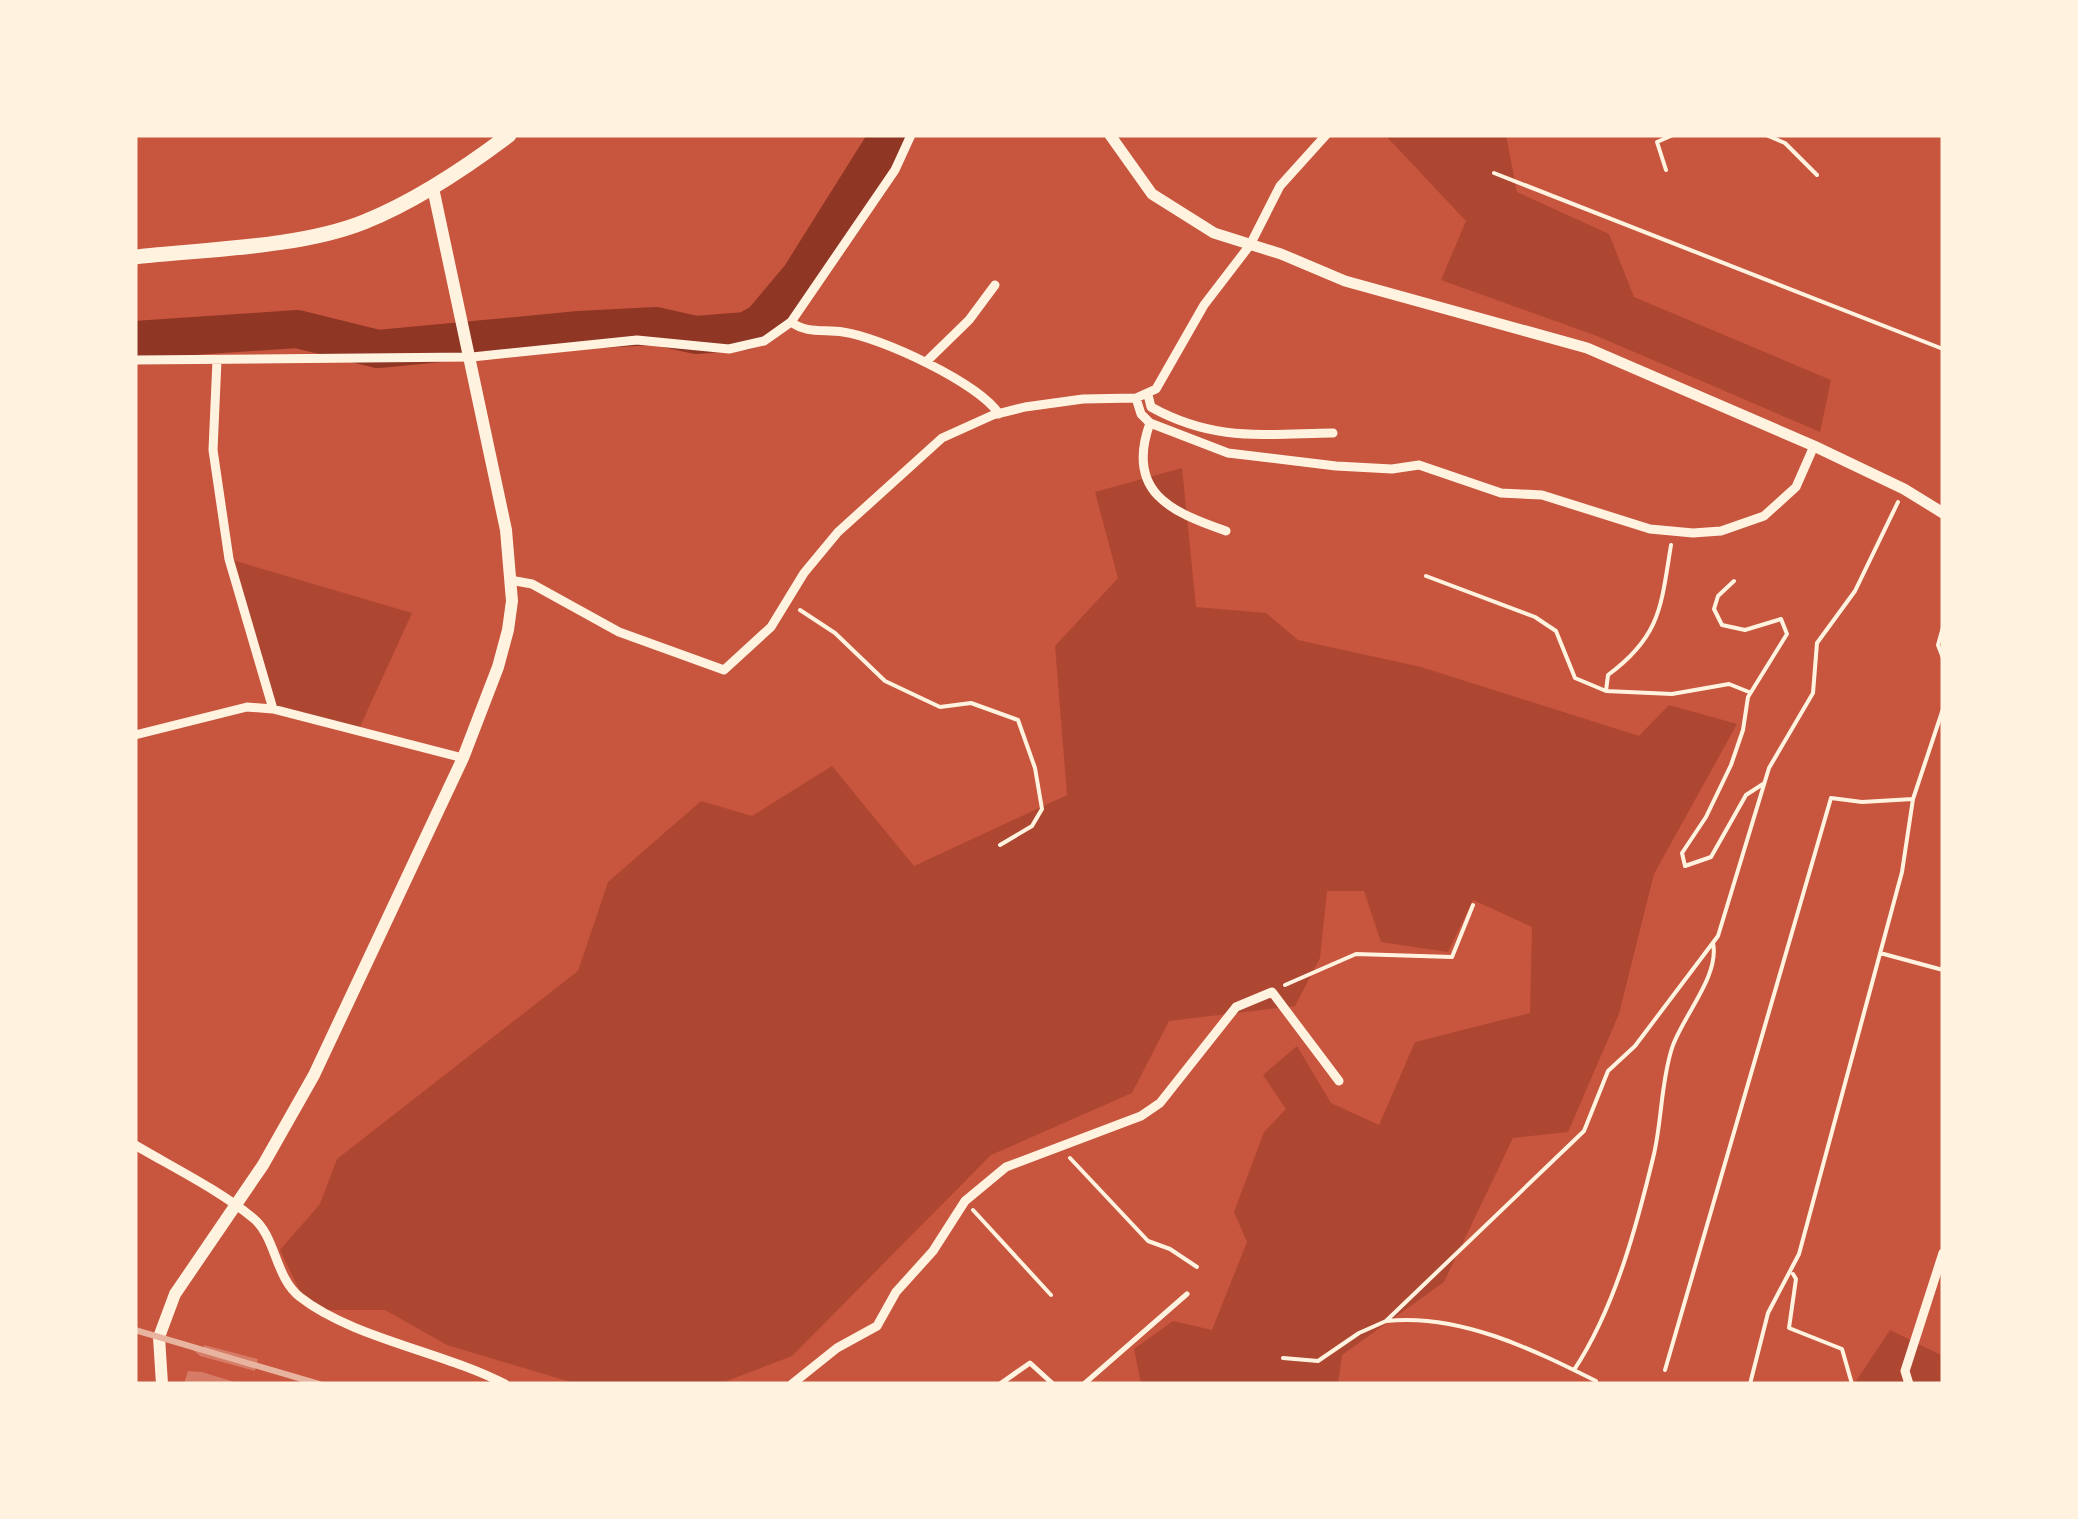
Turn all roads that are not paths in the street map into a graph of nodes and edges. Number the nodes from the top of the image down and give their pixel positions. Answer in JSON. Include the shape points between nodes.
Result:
{"nodes":[{"id":1,"x":509,"y":135,"type":"edge"},
{"id":2,"x":911,"y":135,"type":"edge"},
{"id":3,"x":1110,"y":135,"type":"edge"},
{"id":4,"x":1326,"y":135,"type":"edge"},
{"id":5,"x":433,"y":188,"type":"junction"},
{"id":6,"x":1250,"y":245,"type":"junction"},
{"id":7,"x":135,"y":257,"type":"edge"},
{"id":8,"x":995,"y":285,"type":"dead end"},
{"id":9,"x":791,"y":322,"type":"junction"},
{"id":10,"x":471,"y":358,"type":"junction"},
{"id":11,"x":135,"y":360,"type":"edge"},
{"id":12,"x":218,"y":360,"type":"junction"},
{"id":13,"x":926,"y":362,"type":"junction"},
{"id":14,"x":1148,"y":395,"type":"junction"},
{"id":15,"x":1136,"y":398,"type":"junction"},
{"id":16,"x":999,"y":414,"type":"junction"},
{"id":17,"x":1150,"y":423,"type":"junction"},
{"id":18,"x":1333,"y":433,"type":"dead end"},
{"id":19,"x":1814,"y":446,"type":"junction"},
{"id":20,"x":1943,"y":513,"type":"edge"},
{"id":21,"x":1226,"y":531,"type":"dead end"},
{"id":22,"x":510,"y":580,"type":"junction"},
{"id":23,"x":273,"y":708,"type":"junction"},
{"id":24,"x":135,"y":735,"type":"edge"},
{"id":25,"x":464,"y":758,"type":"junction"},
{"id":26,"x":1339,"y":1081,"type":"dead end"},
{"id":27,"x":135,"y":1145,"type":"edge"},
{"id":28,"x":233,"y":1205,"type":"junction"},
{"id":29,"x":1943,"y":1252,"type":"edge"},
{"id":30,"x":1187,"y":1294,"type":"dead end"},
{"id":31,"x":162,"y":1384,"type":"edge"},
{"id":32,"x":505,"y":1384,"type":"edge"},
{"id":33,"x":792,"y":1384,"type":"edge"},
{"id":34,"x":1001,"y":1384,"type":"edge"},
{"id":35,"x":1053,"y":1384,"type":"edge"},
{"id":36,"x":1084,"y":1384,"type":"edge"},
{"id":37,"x":1909,"y":1384,"type":"edge"}],
"edges":[{"from":1,"to":5,"type":"highway"},
{"from":2,"to":9,"type":"street","via":[[896,170]]},
{"from":3,"to":6,"type":"street","via":[[1152,194],[1199,226]]},
{"from":4,"to":6,"type":"street","via":[[1280,186]]},
{"from":5,"to":7,"type":"highway","via":[[331,232]]},
{"from":5,"to":10,"type":"main road"},
{"from":6,"to":14,"type":"street"},
{"from":6,"to":19,"type":"street","via":[[1346,281],[1587,348]]},
{"from":8,"to":13,"type":"street"},
{"from":9,"to":10,"type":"street","via":[[764,341],[729,350],[636,340]]},
{"from":9,"to":13,"type":"street","via":[[860,336]]},
{"from":10,"to":12,"type":"street"},
{"from":10,"to":22,"type":"main road"},
{"from":11,"to":12,"type":"street"},
{"from":12,"to":23,"type":"street","via":[[213,450],[229,559]]},
{"from":13,"to":16,"type":"street"},
{"from":14,"to":15,"type":"street"},
{"from":14,"to":18,"type":"street","via":[[1151,407],[1201,430]]},
{"from":15,"to":16,"type":"street","via":[[1083,399]]},
{"from":15,"to":17,"type":"street"},
{"from":16,"to":22,"type":"street","via":[[942,438],[838,532],[744,656],[724,670],[619,632],[532,584]]},
{"from":17,"to":19,"type":"street","via":[[1228,453],[1374,468],[1418,465],[1488,490],[1560,499],[1621,522],[1674,531],[1721,531],[1764,516],[1796,487]]},
{"from":17,"to":21,"type":"street","via":[[1144,467],[1158,500]]},
{"from":19,"to":20,"type":"street"},
{"from":22,"to":25,"type":"main road","via":[[498,667]]},
{"from":23,"to":24,"type":"street","via":[[247,707]]},
{"from":23,"to":25,"type":"street"},
{"from":25,"to":28,"type":"main road","via":[[314,1076]]},
{"from":26,"to":33,"type":"street","via":[[1272,992],[1236,1007],[1160,1104],[1006,1166],[965,1201],[896,1292],[886,1317]]},
{"from":27,"to":28,"type":"street"},
{"from":28,"to":31,"type":"main road","via":[[174,1294],[160,1337]]},
{"from":28,"to":32,"type":"street","via":[[255,1218],[301,1298],[354,1326],[463,1362]]},
{"from":29,"to":37,"type":"street","via":[[1905,1371]]},
{"from":30,"to":36,"type":"lane"},
{"from":34,"to":35,"type":"lane","via":[[1030,1362]]}]}
